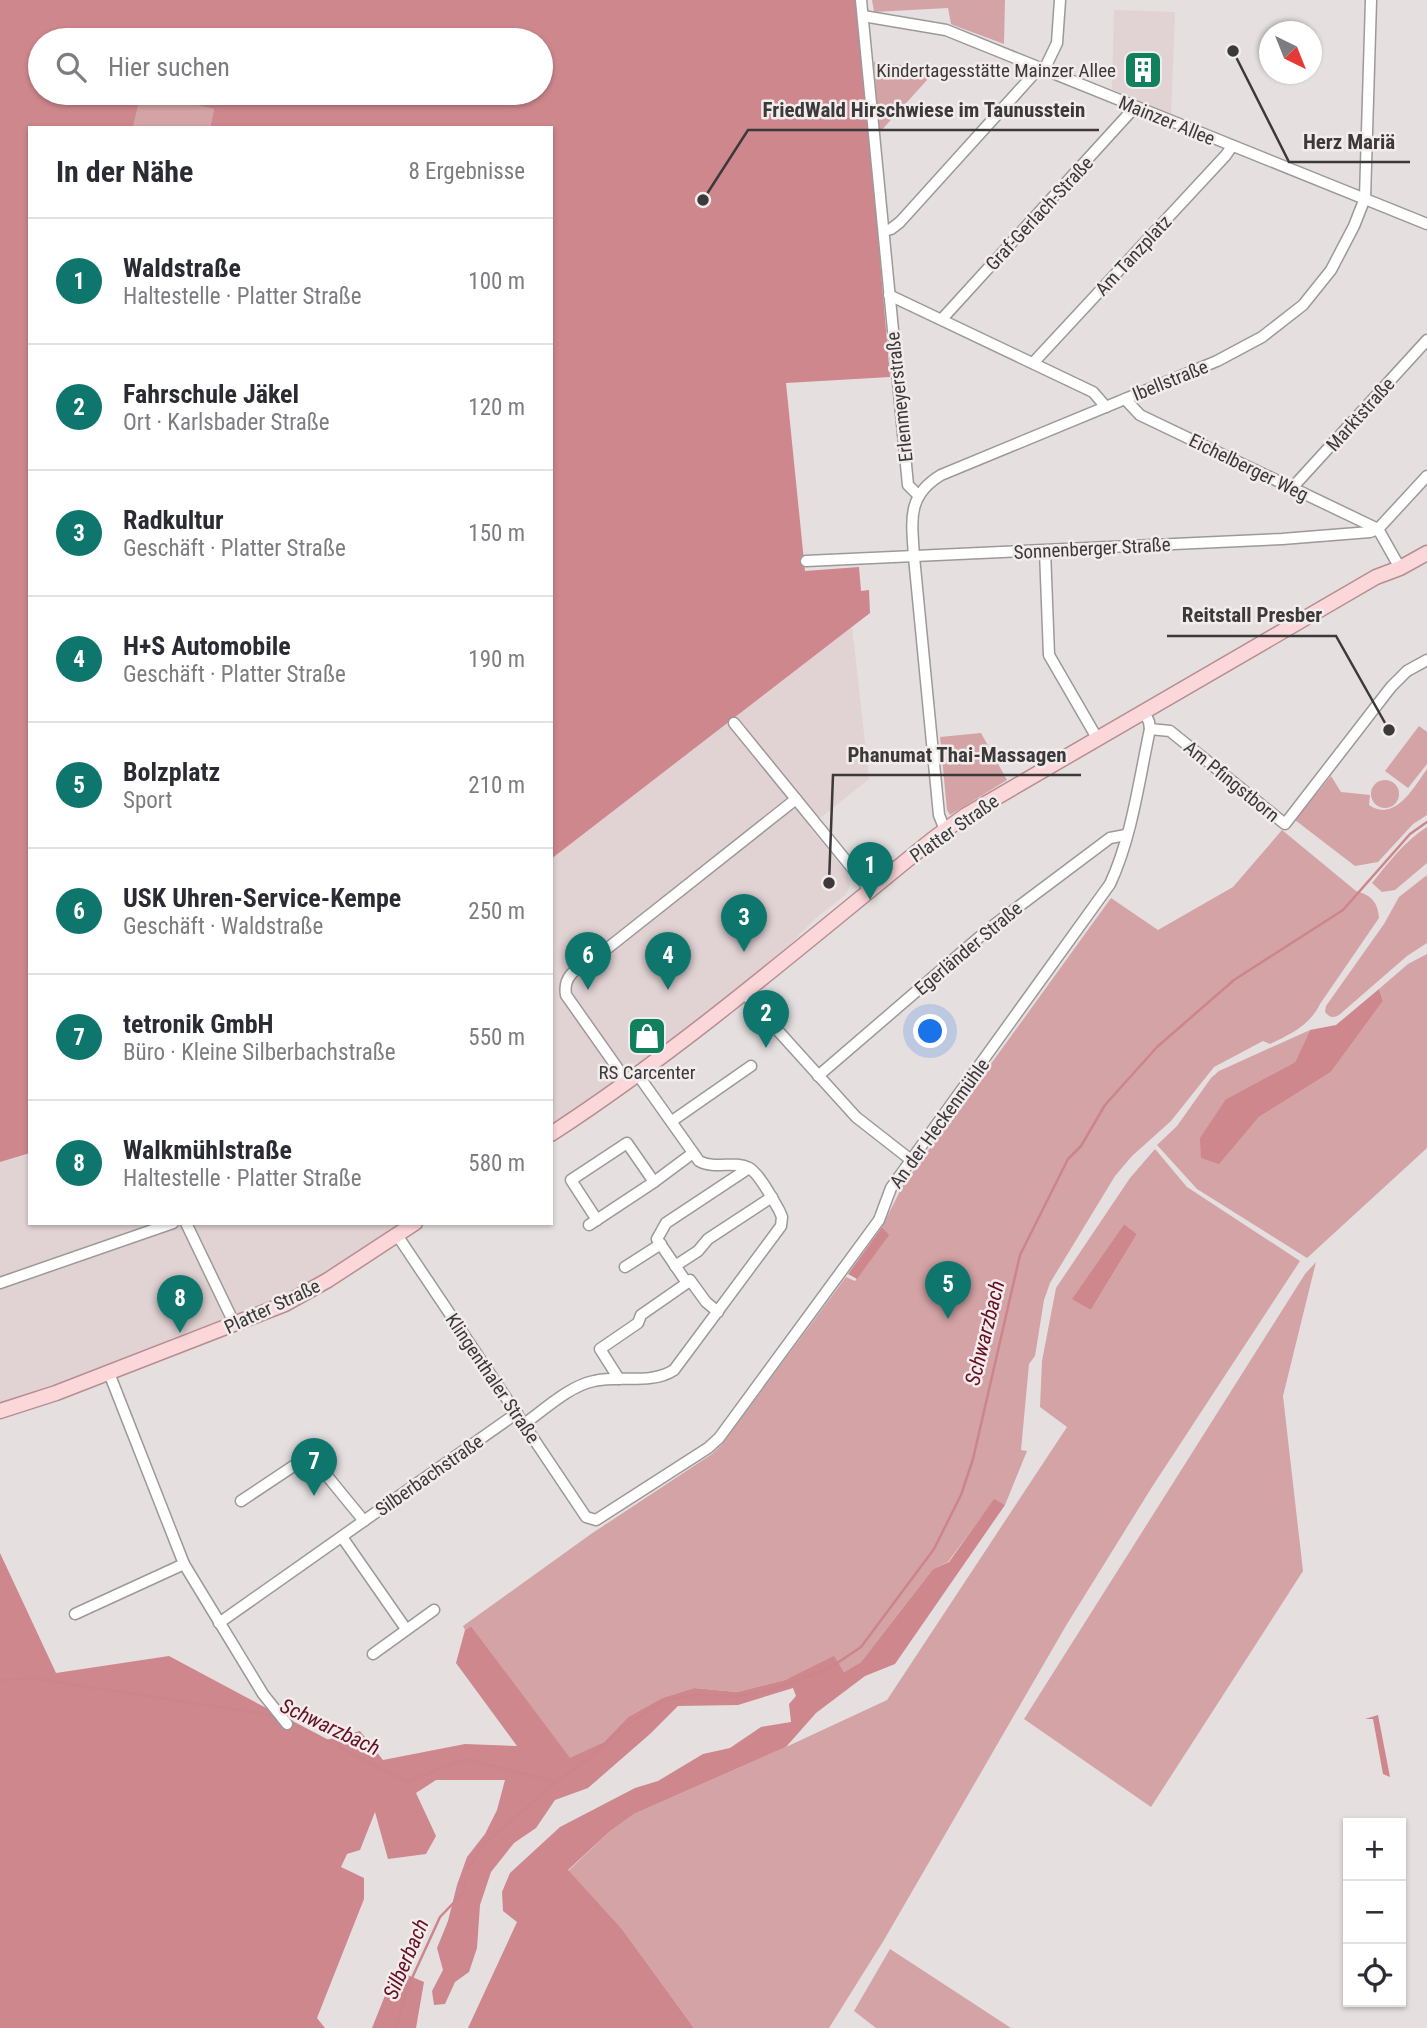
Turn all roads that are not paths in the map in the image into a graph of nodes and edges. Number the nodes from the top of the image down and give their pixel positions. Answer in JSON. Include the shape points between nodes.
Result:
{"nodes":[{"id":1,"x":861,"y":0,"type":"edge"},
{"id":2,"x":1060,"y":0,"type":"edge"},
{"id":3,"x":1371,"y":0,"type":"edge"},
{"id":4,"x":863,"y":16,"type":"junction"},
{"id":5,"x":1044,"y":70,"type":"junction"},
{"id":6,"x":1032,"y":76,"type":"dead end"},
{"id":7,"x":1135,"y":107,"type":"junction"},
{"id":8,"x":1232,"y":146,"type":"junction"},
{"id":9,"x":1365,"y":198,"type":"junction"},
{"id":10,"x":1427,"y":224,"type":"edge"},
{"id":11,"x":884,"y":231,"type":"junction"},
{"id":12,"x":889,"y":295,"type":"junction"},
{"id":13,"x":942,"y":319,"type":"junction"},
{"id":14,"x":1427,"y":340,"type":"edge"},
{"id":15,"x":1033,"y":363,"type":"junction"},
{"id":16,"x":1125,"y":399,"type":"junction"},
{"id":17,"x":1106,"y":407,"type":"junction"},
{"id":18,"x":1427,"y":476,"type":"edge"},
{"id":19,"x":1292,"y":488,"type":"junction"},
{"id":20,"x":919,"y":496,"type":"junction"},
{"id":21,"x":1378,"y":529,"type":"junction"},
{"id":22,"x":1045,"y":551,"type":"junction"},
{"id":23,"x":1427,"y":553,"type":"edge"},
{"id":24,"x":914,"y":557,"type":"junction"},
{"id":25,"x":806,"y":561,"type":"dead end"},
{"id":26,"x":1400,"y":568,"type":"junction"},
{"id":27,"x":1427,"y":660,"type":"edge"},
{"id":28,"x":1144,"y":711,"type":"junction"},
{"id":29,"x":734,"y":723,"type":"dead end"},
{"id":30,"x":1150,"y":729,"type":"junction"},
{"id":31,"x":1097,"y":738,"type":"junction"},
{"id":32,"x":796,"y":799,"type":"junction"},
{"id":33,"x":945,"y":830,"type":"junction"},
{"id":34,"x":1126,"y":835,"type":"junction"},
{"id":35,"x":870,"y":890,"type":"junction"},
{"id":36,"x":743,"y":992,"type":"junction"},
{"id":37,"x":751,"y":1066,"type":"dead end"},
{"id":38,"x":818,"y":1076,"type":"junction"},
{"id":39,"x":633,"y":1079,"type":"junction"},
{"id":40,"x":672,"y":1121,"type":"junction"},
{"id":41,"x":553,"y":1133,"type":"edge"},
{"id":42,"x":693,"y":1153,"type":"junction"},
{"id":43,"x":911,"y":1160,"type":"junction"},
{"id":44,"x":749,"y":1168,"type":"junction"},
{"id":45,"x":654,"y":1182,"type":"junction"},
{"id":46,"x":772,"y":1197,"type":"junction"},
{"id":47,"x":167,"y":1225,"type":"edge"},
{"id":48,"x":187,"y":1225,"type":"edge"},
{"id":49,"x":412,"y":1225,"type":"edge"},
{"id":50,"x":397,"y":1235,"type":"junction"},
{"id":51,"x":661,"y":1244,"type":"junction"},
{"id":52,"x":675,"y":1266,"type":"junction"},
{"id":53,"x":625,"y":1267,"type":"dead end"},
{"id":54,"x":0,"y":1283,"type":"edge"},
{"id":55,"x":687,"y":1283,"type":"junction"},
{"id":56,"x":718,"y":1312,"type":"junction"},
{"id":57,"x":235,"y":1325,"type":"junction"},
{"id":58,"x":109,"y":1373,"type":"junction"},
{"id":59,"x":619,"y":1379,"type":"junction"},
{"id":60,"x":0,"y":1411,"type":"edge"},
{"id":61,"x":517,"y":1413,"type":"junction"},
{"id":62,"x":524,"y":1424,"type":"junction"},
{"id":63,"x":241,"y":1501,"type":"dead end"},
{"id":64,"x":591,"y":1520,"type":"joint"},
{"id":65,"x":364,"y":1521,"type":"junction"},
{"id":66,"x":342,"y":1536,"type":"junction"},
{"id":67,"x":184,"y":1564,"type":"junction"},
{"id":68,"x":434,"y":1610,"type":"dead end"},
{"id":69,"x":75,"y":1614,"type":"dead end"},
{"id":70,"x":219,"y":1622,"type":"junction"},
{"id":71,"x":406,"y":1629,"type":"junction"},
{"id":72,"x":373,"y":1654,"type":"dead end"},
{"id":73,"x":287,"y":1724,"type":"dead end"}],
"edges":[{"from":1,"to":4,"type":"street","name":"Erlenmeyerstraße"},
{"from":2,"to":5,"type":"street","via":[[1057,43]]},
{"from":3,"to":9,"type":"street"},
{"from":4,"to":5,"type":"street","name":"Mainzer Allee","via":[[946,30]]},
{"from":4,"to":11,"type":"street","name":"Erlenmeyerstraße"},
{"from":5,"to":7,"type":"street","name":"Mainzer Allee"},
{"from":6,"to":11,"type":"street","via":[[900,222]]},
{"from":7,"to":8,"type":"street","name":"Mainzer Allee"},
{"from":7,"to":13,"type":"street","name":"Graf-Gerlach-Straße"},
{"from":8,"to":9,"type":"street","name":"Mainzer Allee"},
{"from":8,"to":15,"type":"street","name":"Am Tanzplatz"},
{"from":9,"to":10,"type":"street","name":"Mainzer Allee"},
{"from":9,"to":16,"type":"street","name":"Ibellstraße","via":[[1331,270],[1290,316],[1248,346]]},
{"from":11,"to":12,"type":"street","name":"Erlenmeyerstraße"},
{"from":12,"to":13,"type":"street"},
{"from":12,"to":20,"type":"street","name":"Erlenmeyerstraße","via":[[908,485]]},
{"from":13,"to":15,"type":"street"},
{"from":14,"to":19,"type":"street","name":"Marktstraße"},
{"from":15,"to":17,"type":"street","via":[[1093,392]]},
{"from":16,"to":17,"type":"street","name":"Ibellstraße"},
{"from":16,"to":19,"type":"street","name":"Eichelberger Weg","via":[[1140,415]]},
{"from":17,"to":20,"type":"street","name":"Ibellstraße","via":[[941,475]]},
{"from":18,"to":21,"type":"street"},
{"from":19,"to":21,"type":"street","name":"Eichelberger Weg"},
{"from":20,"to":24,"type":"street","via":[[912,517]]},
{"from":21,"to":22,"type":"street","name":"Sonnenberger Straße","via":[[1282,539]]},
{"from":21,"to":26,"type":"street"},
{"from":22,"to":24,"type":"street","name":"Sonnenberger Straße"},
{"from":22,"to":31,"type":"street","via":[[1049,655]]},
{"from":23,"to":26,"type":"main road","name":"Platter Straße"},
{"from":24,"to":25,"type":"street","name":"Sonnenberger Straße"},
{"from":24,"to":33,"type":"street","via":[[939,815]]},
{"from":26,"to":28,"type":"main road","name":"Platter Straße","via":[[1376,577]]},
{"from":27,"to":30,"type":"street","name":"Am Pfingstborn","via":[[1391,687],[1285,824],[1172,733]]},
{"from":28,"to":30,"type":"street"},
{"from":28,"to":31,"type":"main road","name":"Platter Straße"},
{"from":29,"to":32,"type":"street"},
{"from":30,"to":34,"type":"street","name":"An der Heckenmühle"},
{"from":31,"to":33,"type":"main road","name":"Platter Straße"},
{"from":32,"to":35,"type":"street"},
{"from":32,"to":39,"type":"street","via":[[568,976],[566,995]]},
{"from":33,"to":35,"type":"main road","name":"Platter Straße"},
{"from":34,"to":38,"type":"street","name":"Egerländer Straße","via":[[1110,838],[1009,912]]},
{"from":34,"to":43,"type":"street","name":"An der Heckenmühle","via":[[1110,884]]},
{"from":35,"to":36,"type":"main road","name":"Platter Straße"},
{"from":36,"to":38,"type":"street"},
{"from":36,"to":39,"type":"main road","name":"Platter Straße"},
{"from":37,"to":40,"type":"street"},
{"from":38,"to":43,"type":"street","via":[[864,1125]]},
{"from":39,"to":40,"type":"street"},
{"from":39,"to":41,"type":"main road","name":"Platter Straße"},
{"from":40,"to":42,"type":"street"},
{"from":42,"to":44,"type":"street","via":[[709,1166]]},
{"from":42,"to":45,"type":"street"},
{"from":43,"to":64,"type":"street","name":"An der Heckenmühle","via":[[891,1188],[879,1220],[719,1438]]},
{"from":44,"to":46,"type":"street"},
{"from":44,"to":51,"type":"street","via":[[666,1223],[657,1239]]},
{"from":45,"to":45,"type":"street","via":[[593,1222],[571,1180],[627,1143]]},
{"from":46,"to":52,"type":"street"},
{"from":46,"to":56,"type":"street","via":[[782,1217],[779,1231]]},
{"from":47,"to":54,"type":"street"},
{"from":48,"to":57,"type":"street"},
{"from":49,"to":50,"type":"main road","name":"Platter Straße"},
{"from":50,"to":57,"type":"main road","name":"Platter Straße","via":[[305,1293]]},
{"from":50,"to":61,"type":"street","name":"Klingenthaler Straße"},
{"from":51,"to":52,"type":"street"},
{"from":51,"to":53,"type":"street"},
{"from":52,"to":55,"type":"street"},
{"from":55,"to":56,"type":"street","via":[[690,1280]]},
{"from":55,"to":59,"type":"street","via":[[600,1349]]},
{"from":56,"to":59,"type":"street","via":[[674,1370],[659,1378]]},
{"from":57,"to":58,"type":"main road","name":"Platter Straße"},
{"from":58,"to":60,"type":"main road","name":"Platter Straße"},
{"from":58,"to":67,"type":"street"},
{"from":59,"to":62,"type":"street","via":[[580,1386]]},
{"from":61,"to":62,"type":"street","name":"Klingenthaler Straße"},
{"from":61,"to":65,"type":"street","name":"Silberbachstraße"},
{"from":62,"to":64,"type":"street","name":"Klingenthaler Straße"},
{"from":63,"to":65,"type":"street","via":[[310,1455]]},
{"from":65,"to":66,"type":"street","name":"Silberbachstraße"},
{"from":66,"to":70,"type":"street","name":"Silberbachstraße"},
{"from":66,"to":71,"type":"street"},
{"from":67,"to":69,"type":"street"},
{"from":67,"to":70,"type":"street"},
{"from":68,"to":71,"type":"street"},
{"from":70,"to":73,"type":"street"},
{"from":71,"to":72,"type":"street"}]}
